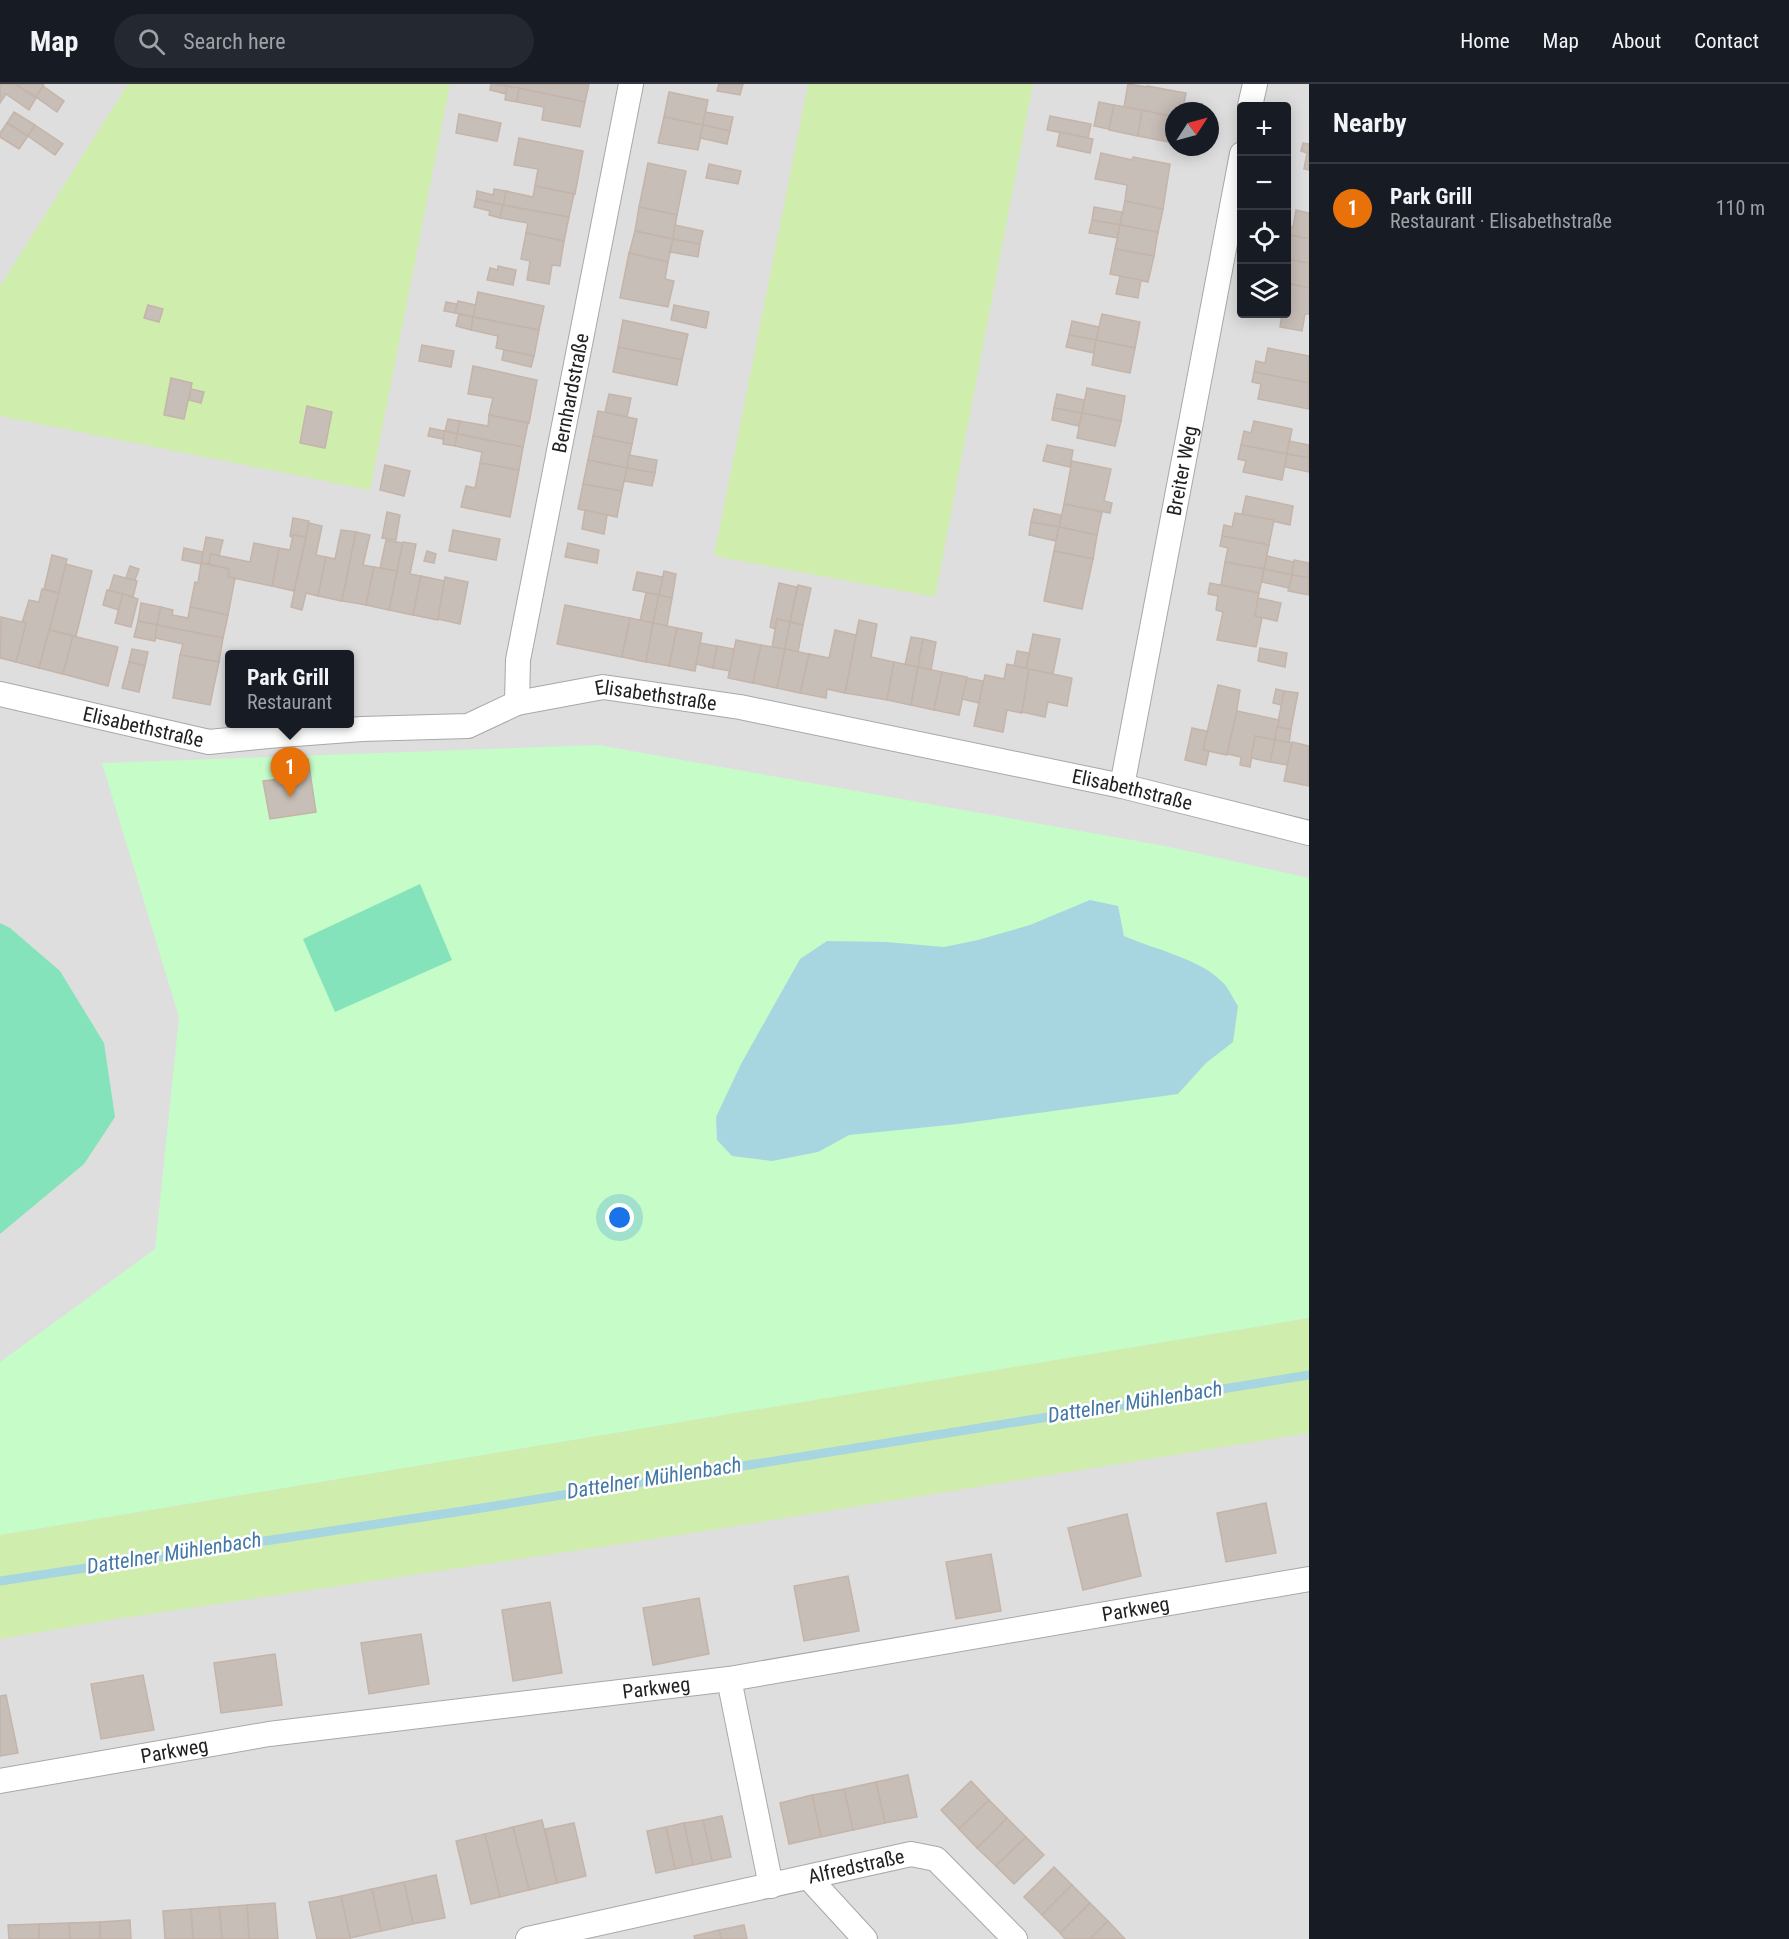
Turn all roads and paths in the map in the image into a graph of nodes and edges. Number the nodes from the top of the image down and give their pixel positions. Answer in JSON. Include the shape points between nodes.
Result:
{"nodes":[{"id":1,"x":631,"y":84,"type":"edge"},
{"id":2,"x":1255,"y":84,"type":"edge"},
{"id":3,"x":1252,"y":102,"type":"edge"},
{"id":4,"x":1242,"y":156,"type":"edge"},
{"id":5,"x":0,"y":694,"type":"edge"},
{"id":6,"x":517,"y":703,"type":"junction"},
{"id":7,"x":1122,"y":786,"type":"junction"},
{"id":8,"x":1309,"y":833,"type":"edge"},
{"id":9,"x":1309,"y":1579,"type":"edge"},
{"id":10,"x":729,"y":1679,"type":"junction"},
{"id":11,"x":0,"y":1781,"type":"edge"},
{"id":12,"x":809,"y":1878,"type":"junction"},
{"id":13,"x":771,"y":1886,"type":"junction"},
{"id":14,"x":528,"y":1939,"type":"edge"},
{"id":15,"x":865,"y":1939,"type":"edge"},
{"id":16,"x":1015,"y":1939,"type":"edge"}],
"edges":[{"from":1,"to":6,"type":"street","name":"Bernhardstraße","via":[[518,660]]},
{"from":2,"to":3,"type":"street"},
{"from":4,"to":7,"type":"street","name":"Breiter Weg"},
{"from":5,"to":6,"type":"street","name":"Elisabethstraße","via":[[209,742],[362,729],[468,726]]},
{"from":6,"to":7,"type":"street","name":"Elisabethstraße","via":[[603,687],[740,707]]},
{"from":7,"to":8,"type":"street","name":"Elisabethstraße"},
{"from":9,"to":10,"type":"street","name":"Parkweg"},
{"from":10,"to":11,"type":"street","name":"Parkweg","via":[[269,1734]]},
{"from":10,"to":13,"type":"street"},
{"from":12,"to":13,"type":"street","name":"Alfredstraße"},
{"from":12,"to":15,"type":"street"},
{"from":12,"to":16,"type":"street","name":"Alfredstraße","via":[[911,1854],[936,1859]]},
{"from":13,"to":14,"type":"street","name":"Alfredstraße"}]}
